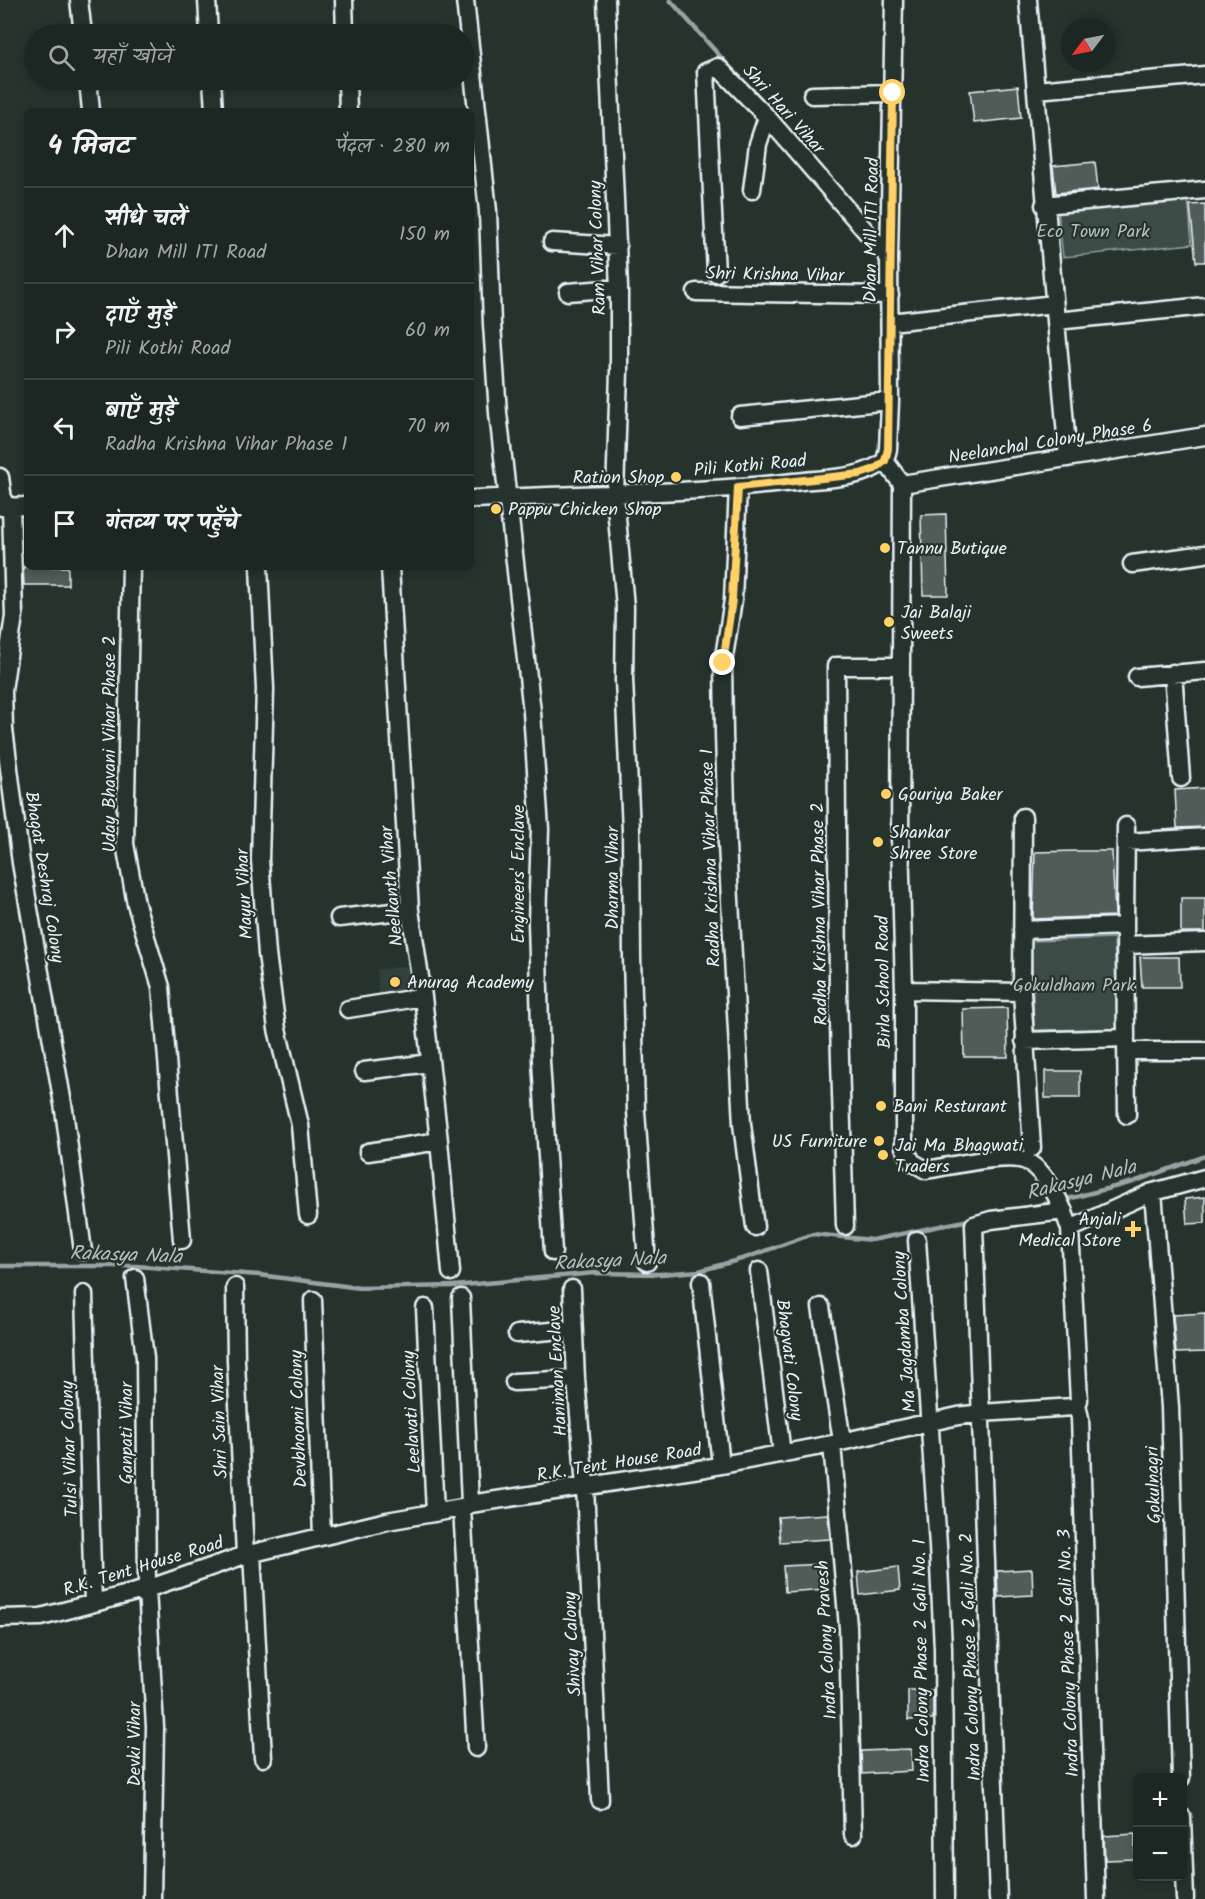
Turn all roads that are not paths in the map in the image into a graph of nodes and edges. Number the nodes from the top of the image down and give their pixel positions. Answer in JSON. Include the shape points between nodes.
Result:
{"nodes":[{"id":1,"x":79,"y":0,"type":"edge"},
{"id":2,"x":207,"y":0,"type":"edge"},
{"id":3,"x":344,"y":0,"type":"edge"},
{"id":4,"x":465,"y":0,"type":"edge"},
{"id":5,"x":606,"y":0,"type":"edge"},
{"id":6,"x":894,"y":0,"type":"edge"},
{"id":7,"x":1028,"y":0,"type":"edge"},
{"id":8,"x":81,"y":24,"type":"edge"},
{"id":9,"x":208,"y":24,"type":"edge"},
{"id":10,"x":345,"y":24,"type":"edge"},
{"id":11,"x":468,"y":24,"type":"edge"},
{"id":12,"x":1205,"y":75,"type":"edge"},
{"id":13,"x":474,"y":83,"type":"edge"},
{"id":14,"x":89,"y":90,"type":"edge"},
{"id":15,"x":213,"y":90,"type":"edge"},
{"id":16,"x":347,"y":90,"type":"edge"},
{"id":17,"x":1036,"y":90,"type":"junction"},
{"id":18,"x":893,"y":93,"type":"junction"},
{"id":19,"x":812,"y":94,"type":"dead end"},
{"id":20,"x":91,"y":108,"type":"edge"},
{"id":21,"x":214,"y":108,"type":"edge"},
{"id":22,"x":348,"y":108,"type":"edge"},
{"id":23,"x":767,"y":117,"type":"junction"},
{"id":24,"x":752,"y":190,"type":"dead end"},
{"id":25,"x":1205,"y":190,"type":"edge"},
{"id":26,"x":1044,"y":205,"type":"junction"},
{"id":27,"x":552,"y":242,"type":"dead end"},
{"id":28,"x":618,"y":246,"type":"junction"},
{"id":29,"x":889,"y":258,"type":"junction"},
{"id":30,"x":716,"y":273,"type":"dead end"},
{"id":31,"x":619,"y":288,"type":"junction"},
{"id":32,"x":568,"y":292,"type":"dead end"},
{"id":33,"x":696,"y":292,"type":"dead end"},
{"id":34,"x":890,"y":295,"type":"junction"},
{"id":35,"x":1054,"y":304,"type":"junction"},
{"id":36,"x":1205,"y":306,"type":"edge"},
{"id":37,"x":1056,"y":321,"type":"junction"},
{"id":38,"x":890,"y":322,"type":"junction"},
{"id":39,"x":890,"y":401,"type":"junction"},
{"id":40,"x":740,"y":416,"type":"dead end"},
{"id":41,"x":1205,"y":436,"type":"edge"},
{"id":42,"x":1068,"y":458,"type":"junction"},
{"id":43,"x":885,"y":461,"type":"junction"},
{"id":44,"x":0,"y":477,"type":"edge"},
{"id":45,"x":902,"y":484,"type":"junction"},
{"id":46,"x":738,"y":487,"type":"junction"},
{"id":47,"x":615,"y":495,"type":"junction"},
{"id":48,"x":508,"y":497,"type":"junction"},
{"id":49,"x":474,"y":499,"type":"edge"},
{"id":50,"x":10,"y":506,"type":"edge"},
{"id":51,"x":1205,"y":554,"type":"edge"},
{"id":52,"x":1132,"y":564,"type":"dead end"},
{"id":53,"x":131,"y":570,"type":"edge"},
{"id":54,"x":259,"y":570,"type":"edge"},
{"id":55,"x":390,"y":570,"type":"edge"},
{"id":56,"x":901,"y":666,"type":"junction"},
{"id":57,"x":1205,"y":671,"type":"edge"},
{"id":58,"x":1173,"y":673,"type":"junction"},
{"id":59,"x":1137,"y":677,"type":"dead end"},
{"id":60,"x":1181,"y":778,"type":"dead end"},
{"id":61,"x":1023,"y":817,"type":"dead end"},
{"id":62,"x":1205,"y":837,"type":"edge"},
{"id":63,"x":410,"y":910,"type":"junction"},
{"id":64,"x":339,"y":918,"type":"dead end"},
{"id":65,"x":1125,"y":926,"type":"junction"},
{"id":66,"x":1022,"y":930,"type":"junction"},
{"id":67,"x":1205,"y":942,"type":"edge"},
{"id":68,"x":1125,"y":945,"type":"junction"},
{"id":69,"x":904,"y":990,"type":"junction"},
{"id":70,"x":1022,"y":992,"type":"junction"},
{"id":71,"x":423,"y":997,"type":"junction"},
{"id":72,"x":348,"y":1009,"type":"dead end"},
{"id":73,"x":1024,"y":1041,"type":"junction"},
{"id":74,"x":1126,"y":1045,"type":"junction"},
{"id":75,"x":1205,"y":1051,"type":"edge"},
{"id":76,"x":430,"y":1063,"type":"junction"},
{"id":77,"x":364,"y":1071,"type":"dead end"},
{"id":78,"x":1127,"y":1115,"type":"dead end"},
{"id":79,"x":440,"y":1141,"type":"junction"},
{"id":80,"x":1032,"y":1149,"type":"dead end"},
{"id":81,"x":368,"y":1152,"type":"dead end"},
{"id":82,"x":1205,"y":1178,"type":"edge"},
{"id":83,"x":1154,"y":1192,"type":"junction"},
{"id":84,"x":1063,"y":1209,"type":"junction"},
{"id":85,"x":308,"y":1215,"type":"dead end"},
{"id":86,"x":845,"y":1226,"type":"dead end"},
{"id":87,"x":755,"y":1227,"type":"dead end"},
{"id":88,"x":1070,"y":1229,"type":"junction"},
{"id":89,"x":182,"y":1240,"type":"dead end"},
{"id":90,"x":917,"y":1240,"type":"dead end"},
{"id":91,"x":83,"y":1251,"type":"dead end"},
{"id":92,"x":553,"y":1252,"type":"dead end"},
{"id":93,"x":647,"y":1262,"type":"dead end"},
{"id":94,"x":759,"y":1271,"type":"dead end"},
{"id":95,"x":451,"y":1272,"type":"dead end"},
{"id":96,"x":135,"y":1278,"type":"dead end"},
{"id":97,"x":701,"y":1282,"type":"dead end"},
{"id":98,"x":235,"y":1287,"type":"dead end"},
{"id":99,"x":572,"y":1289,"type":"dead end"},
{"id":100,"x":84,"y":1294,"type":"dead end"},
{"id":101,"x":461,"y":1298,"type":"dead end"},
{"id":102,"x":313,"y":1300,"type":"dead end"},
{"id":103,"x":425,"y":1308,"type":"dead end"},
{"id":104,"x":821,"y":1308,"type":"dead end"},
{"id":105,"x":573,"y":1329,"type":"junction"},
{"id":106,"x":517,"y":1334,"type":"dead end"},
{"id":107,"x":576,"y":1379,"type":"junction"},
{"id":108,"x":514,"y":1382,"type":"dead end"},
{"id":109,"x":1077,"y":1405,"type":"junction"},
{"id":110,"x":981,"y":1413,"type":"junction"},
{"id":111,"x":930,"y":1421,"type":"junction"},
{"id":112,"x":837,"y":1442,"type":"junction"},
{"id":113,"x":782,"y":1454,"type":"junction"},
{"id":114,"x":721,"y":1465,"type":"junction"},
{"id":115,"x":585,"y":1487,"type":"junction"},
{"id":116,"x":466,"y":1506,"type":"junction"},
{"id":117,"x":435,"y":1513,"type":"junction"},
{"id":118,"x":322,"y":1536,"type":"junction"},
{"id":119,"x":248,"y":1554,"type":"junction"},
{"id":120,"x":147,"y":1589,"type":"junction"},
{"id":121,"x":93,"y":1603,"type":"junction"},
{"id":122,"x":0,"y":1618,"type":"edge"},
{"id":123,"x":476,"y":1749,"type":"dead end"},
{"id":124,"x":263,"y":1758,"type":"dead end"},
{"id":125,"x":1181,"y":1773,"type":"edge"},
{"id":126,"x":600,"y":1800,"type":"dead end"},
{"id":127,"x":1182,"y":1827,"type":"edge"},
{"id":128,"x":853,"y":1835,"type":"dead end"},
{"id":129,"x":152,"y":1899,"type":"edge"},
{"id":130,"x":945,"y":1899,"type":"edge"},
{"id":131,"x":998,"y":1899,"type":"edge"},
{"id":132,"x":1096,"y":1899,"type":"edge"},
{"id":133,"x":1185,"y":1899,"type":"edge"}],
"edges":[{"from":1,"to":8,"type":"street"},
{"from":2,"to":9,"type":"street"},
{"from":3,"to":10,"type":"street"},
{"from":4,"to":11,"type":"street","name":"Engineers' Enclave"},
{"from":5,"to":28,"type":"street","name":"Ram Vihar Colony"},
{"from":6,"to":18,"type":"street","name":"Dhan Mill ITI Road"},
{"from":7,"to":17,"type":"street"},
{"from":12,"to":17,"type":"street"},
{"from":13,"to":48,"type":"street","name":"Engineers' Enclave","via":[[488,211],[493,346]]},
{"from":14,"to":20,"type":"street"},
{"from":15,"to":21,"type":"street"},
{"from":16,"to":22,"type":"street"},
{"from":17,"to":26,"type":"street"},
{"from":18,"to":19,"type":"street"},
{"from":18,"to":29,"type":"street","name":"Dhan Mill ITI Road"},
{"from":23,"to":24,"type":"street","via":[[758,144]]},
{"from":23,"to":29,"type":"street","name":"Shri Hari Vihar"},
{"from":23,"to":30,"type":"street","name":"Shri Hari Vihar","via":[[718,67],[706,72]]},
{"from":25,"to":26,"type":"street"},
{"from":26,"to":35,"type":"street"},
{"from":27,"to":28,"type":"street"},
{"from":28,"to":31,"type":"street","name":"Ram Vihar Colony"},
{"from":29,"to":34,"type":"street","name":"Dhan Mill ITI Road"},
{"from":31,"to":32,"type":"street"},
{"from":31,"to":47,"type":"street","name":"Ram Vihar Colony"},
{"from":33,"to":34,"type":"street","name":"Shri Krishna Vihar"},
{"from":34,"to":38,"type":"street","name":"Dhan Mill ITI Road"},
{"from":35,"to":37,"type":"street"},
{"from":35,"to":38,"type":"street"},
{"from":36,"to":37,"type":"street"},
{"from":37,"to":42,"type":"street"},
{"from":38,"to":39,"type":"street","name":"Dhan Mill ITI Road"},
{"from":39,"to":40,"type":"street"},
{"from":39,"to":43,"type":"street","name":"Dhan Mill ITI Road"},
{"from":41,"to":42,"type":"street","name":"Neelanchal Colony Phase 6"},
{"from":42,"to":45,"type":"street","name":"Neelanchal Colony Phase 6"},
{"from":43,"to":45,"type":"street"},
{"from":43,"to":46,"type":"street","name":"Pili Kothi Road","via":[[860,474]]},
{"from":44,"to":50,"type":"street","name":"Bhagat Deshraj Colony"},
{"from":45,"to":56,"type":"street","name":"Birla School Road"},
{"from":46,"to":47,"type":"street","name":"Pili Kothi Road"},
{"from":46,"to":87,"type":"street","name":"Radha Krishna Vihar Phase 1","via":[[732,600],[723,663],[727,844],[742,1124]]},
{"from":47,"to":48,"type":"street","name":"Pili Kothi Road"},
{"from":47,"to":93,"type":"street","name":"Dharma Vihar","via":[[625,608],[636,1111]]},
{"from":48,"to":49,"type":"street","name":"Pili Kothi Road"},
{"from":48,"to":92,"type":"street","name":"Engineers' Enclave","via":[[532,712],[540,829],[537,922],[541,1061]]},
{"from":50,"to":91,"type":"street","name":"Bhagat Deshraj Colony","via":[[14,616],[3,690],[4,729],[21,862],[64,1110]]},
{"from":51,"to":52,"type":"street"},
{"from":53,"to":89,"type":"street","name":"Uday Bhavani Vihar Phase 2","via":[[125,843],[136,904],[161,987]]},
{"from":54,"to":85,"type":"street","name":"Mayur Vihar","via":[[265,689],[260,860],[267,954],[277,1029],[300,1125]]},
{"from":55,"to":63,"type":"street","name":"Neelkanth Vihar"},
{"from":56,"to":69,"type":"street","name":"Birla School Road"},
{"from":56,"to":86,"type":"street","name":"Radha Krishna Vihar Phase 2","via":[[836,666],[838,992]]},
{"from":57,"to":58,"type":"street"},
{"from":58,"to":59,"type":"street"},
{"from":58,"to":60,"type":"street"},
{"from":61,"to":66,"type":"street"},
{"from":62,"to":65,"type":"street","via":[[1126,834]]},
{"from":63,"to":64,"type":"street"},
{"from":63,"to":71,"type":"street","name":"Neelkanth Vihar"},
{"from":65,"to":66,"type":"street"},
{"from":65,"to":68,"type":"street"},
{"from":66,"to":70,"type":"street"},
{"from":67,"to":68,"type":"street"},
{"from":68,"to":74,"type":"street"},
{"from":69,"to":70,"type":"street"},
{"from":69,"to":84,"type":"street","name":"Birla School Road","via":[[904,1147],[912,1162],[926,1170],[1005,1158],[1026,1161],[1045,1178]]},
{"from":70,"to":73,"type":"street"},
{"from":71,"to":72,"type":"street"},
{"from":71,"to":76,"type":"street","name":"Neelkanth Vihar"},
{"from":73,"to":74,"type":"street"},
{"from":73,"to":80,"type":"street"},
{"from":74,"to":75,"type":"street"},
{"from":74,"to":78,"type":"street"},
{"from":76,"to":77,"type":"street"},
{"from":76,"to":79,"type":"street","name":"Neelkanth Vihar"},
{"from":79,"to":81,"type":"street"},
{"from":79,"to":95,"type":"street","name":"Neelkanth Vihar"},
{"from":82,"to":83,"type":"street"},
{"from":83,"to":88,"type":"street"},
{"from":83,"to":125,"type":"street","name":"Gokulnagri","via":[[1170,1407]]},
{"from":84,"to":88,"type":"street","name":"Birla School Road"},
{"from":84,"to":110,"type":"street","name":"Indra Colony Phase 2 Gali No. 2","via":[[974,1225]]},
{"from":88,"to":109,"type":"street"},
{"from":90,"to":111,"type":"street","name":"Ma Jagdamba Colony"},
{"from":94,"to":113,"type":"street","name":"Bhagvati Colony"},
{"from":96,"to":120,"type":"street","name":"Ganpati Vihar","via":[[145,1358]]},
{"from":97,"to":114,"type":"street"},
{"from":98,"to":119,"type":"street","name":"Shri Sain Vihar"},
{"from":99,"to":105,"type":"street","name":"Haniman Enclave"},
{"from":100,"to":121,"type":"street","name":"Tulsi Vihar Colony"},
{"from":101,"to":116,"type":"street"},
{"from":102,"to":118,"type":"street","name":"Devbhoomi Colony"},
{"from":103,"to":117,"type":"street","name":"Leelavati Colony"},
{"from":104,"to":112,"type":"street","name":"Indra Colony Pravesh"},
{"from":105,"to":106,"type":"street"},
{"from":105,"to":107,"type":"street","name":"Haniman Enclave"},
{"from":107,"to":108,"type":"street"},
{"from":107,"to":115,"type":"street","name":"Haniman Enclave"},
{"from":109,"to":110,"type":"street","name":"R.K. Tent House Road"},
{"from":109,"to":132,"type":"street","name":"Indra Colony Phase 2 Gali No. 3"},
{"from":110,"to":111,"type":"street","name":"R.K. Tent House Road"},
{"from":110,"to":131,"type":"street","name":"Indra Colony Phase 2 Gali No. 2"},
{"from":111,"to":112,"type":"street","name":"R.K. Tent House Road"},
{"from":111,"to":130,"type":"street","name":"Indra Colony Phase 2 Gali No. 1","via":[[943,1648]]},
{"from":112,"to":113,"type":"street","name":"R.K. Tent House Road"},
{"from":112,"to":128,"type":"street","name":"Indra Colony Pravesh","via":[[848,1627]]},
{"from":113,"to":114,"type":"street","name":"R.K. Tent House Road"},
{"from":114,"to":115,"type":"street","name":"R.K. Tent House Road"},
{"from":115,"to":116,"type":"street","name":"R.K. Tent House Road"},
{"from":115,"to":126,"type":"street","name":"Shivay Calony"},
{"from":116,"to":117,"type":"street","name":"R.K. Tent House Road"},
{"from":116,"to":123,"type":"street"},
{"from":117,"to":118,"type":"street","name":"R.K. Tent House Road"},
{"from":118,"to":119,"type":"street","name":"R.K. Tent House Road"},
{"from":119,"to":120,"type":"street","name":"R.K. Tent House Road"},
{"from":119,"to":124,"type":"street","name":"Shri Sain Vihar"},
{"from":120,"to":121,"type":"street","name":"R.K. Tent House Road"},
{"from":120,"to":129,"type":"street","name":"Devki Vihar","via":[[155,1727]]},
{"from":121,"to":122,"type":"street","name":"R.K. Tent House Road","via":[[41,1617]]},
{"from":127,"to":133,"type":"street"}]}
